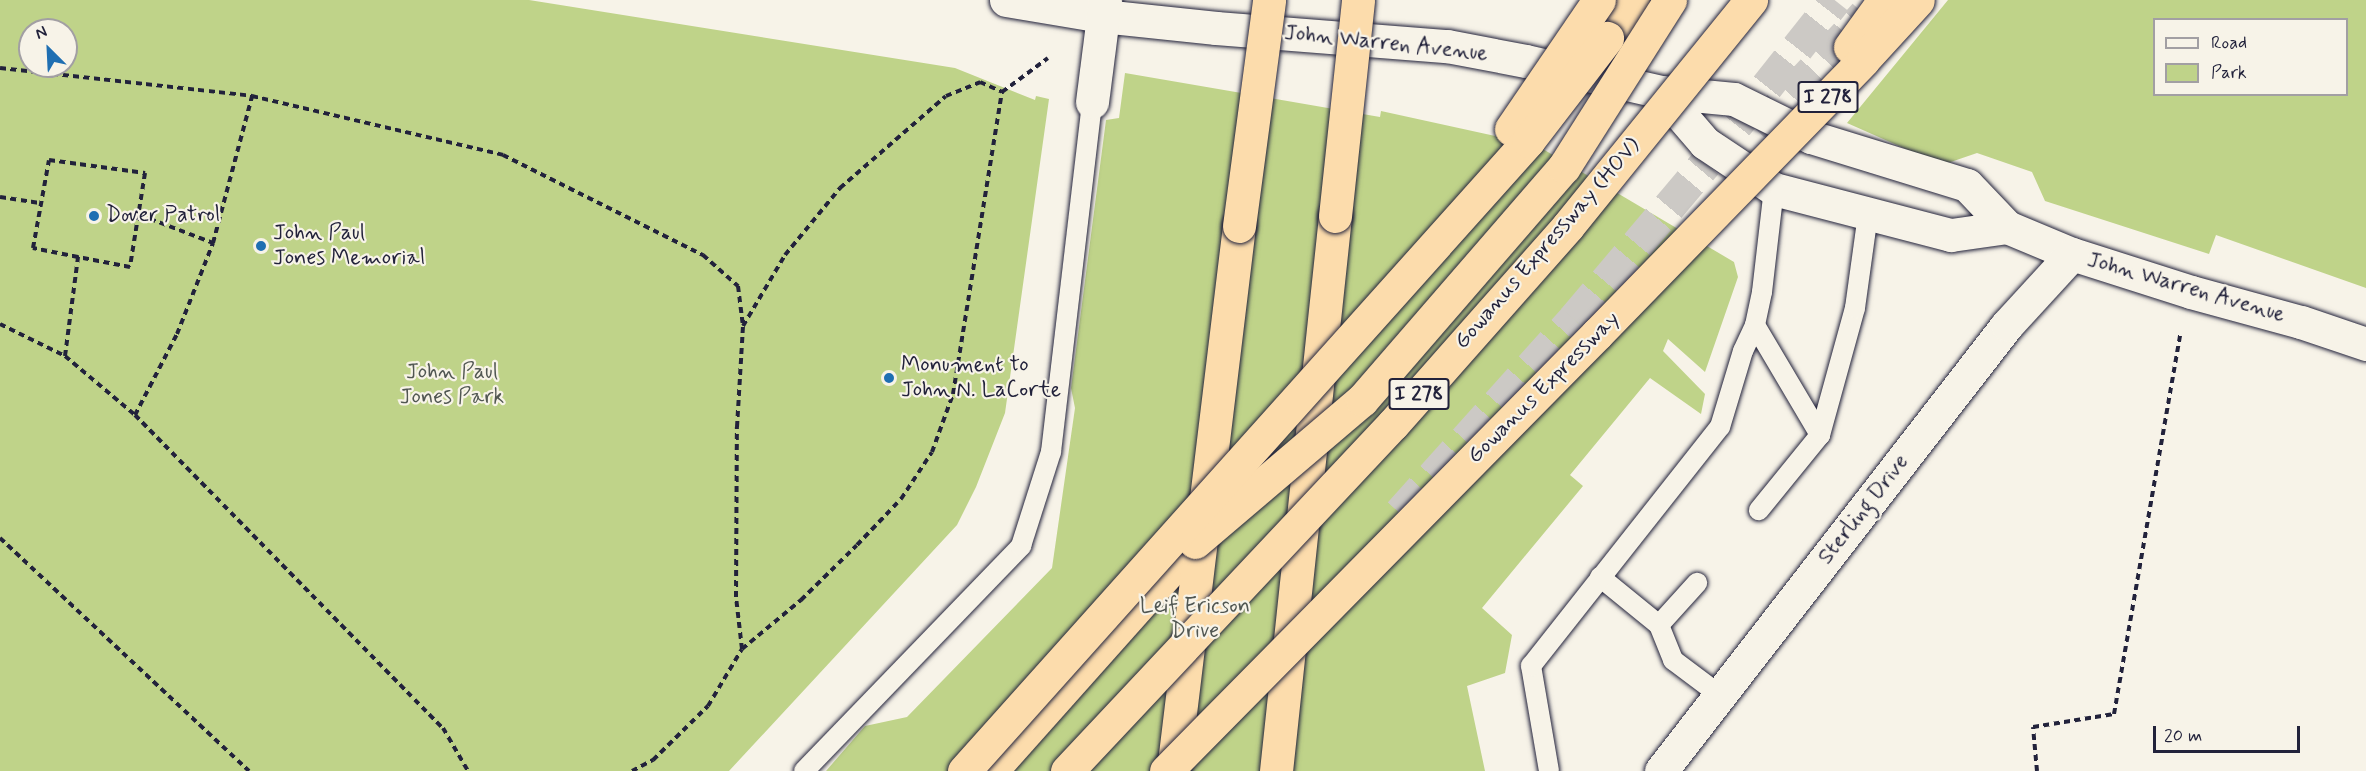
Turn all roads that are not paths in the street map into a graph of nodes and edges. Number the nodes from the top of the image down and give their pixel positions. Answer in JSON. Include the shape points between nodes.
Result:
{"nodes":[{"id":1,"x":1006,"y":0,"type":"edge"},
{"id":2,"x":1269,"y":0,"type":"edge"},
{"id":3,"x":1358,"y":0,"type":"edge"},
{"id":4,"x":1599,"y":0,"type":"edge"},
{"id":5,"x":1625,"y":0,"type":"edge"},
{"id":6,"x":1634,"y":0,"type":"edge"},
{"id":7,"x":1670,"y":0,"type":"edge"},
{"id":8,"x":1751,"y":0,"type":"edge"},
{"id":9,"x":1884,"y":0,"type":"edge"},
{"id":10,"x":1918,"y":0,"type":"edge"},
{"id":11,"x":1104,"y":8,"type":"edge"},
{"id":12,"x":1607,"y":38,"type":"junction"},
{"id":13,"x":1661,"y":92,"type":"junction"},
{"id":14,"x":1092,"y":102,"type":"joint"},
{"id":15,"x":1774,"y":189,"type":"junction"},
{"id":16,"x":1735,"y":192,"type":"junction"},
{"id":17,"x":1868,"y":214,"type":"junction"},
{"id":18,"x":2007,"y":227,"type":"junction"},
{"id":19,"x":2072,"y":254,"type":"junction"},
{"id":20,"x":1755,"y":325,"type":"junction"},
{"id":21,"x":2366,"y":344,"type":"edge"},
{"id":22,"x":1820,"y":435,"type":"junction"},
{"id":23,"x":1759,"y":510,"type":"dead end"},
{"id":24,"x":1195,"y":542,"type":"junction"},
{"id":25,"x":1600,"y":577,"type":"junction"},
{"id":26,"x":1697,"y":583,"type":"dead end"},
{"id":27,"x":1659,"y":625,"type":"junction"},
{"id":28,"x":1721,"y":696,"type":"junction"},
{"id":29,"x":804,"y":771,"type":"edge"},
{"id":30,"x":964,"y":771,"type":"edge"},
{"id":31,"x":991,"y":771,"type":"edge"},
{"id":32,"x":1067,"y":771,"type":"edge"},
{"id":33,"x":1166,"y":771,"type":"edge"},
{"id":34,"x":1173,"y":771,"type":"edge"},
{"id":35,"x":1276,"y":771,"type":"edge"},
{"id":36,"x":1550,"y":771,"type":"edge"},
{"id":37,"x":1661,"y":771,"type":"edge"}],
"edges":[{"from":1,"to":11,"type":"street","name":"John Warren Avenue"},
{"from":2,"to":34,"type":"highway","bridge":true},
{"from":3,"to":35,"type":"highway","bridge":true},
{"from":4,"to":24,"type":"highway","bridge":true,"via":[[1398,287]]},
{"from":5,"to":12,"type":"highway"},
{"from":6,"to":12,"type":"highway"},
{"from":7,"to":24,"type":"highway","bridge":true,"via":[[1564,167],[1370,391]]},
{"from":8,"to":32,"type":"highway","name":"Gowanus Expressway (HOV)","number":"I 278","bridge":true,"via":[[1568,226],[1393,424]]},
{"from":9,"to":16,"type":"highway","bridge":true},
{"from":10,"to":16,"type":"highway","name":"Gowanus Expressway","number":"I 278","bridge":true},
{"from":11,"to":13,"type":"street","name":"John Warren Avenue","via":[[1216,28],[1447,46]]},
{"from":11,"to":14,"type":"street"},
{"from":12,"to":30,"type":"highway","bridge":true,"via":[[1528,141]]},
{"from":13,"to":15,"type":"street","via":[[1706,143]]},
{"from":13,"to":18,"type":"street","name":"John Warren Avenue","via":[[1734,99],[1811,137],[1967,185]]},
{"from":14,"to":29,"type":"lane","via":[[1051,452],[1021,546]]},
{"from":15,"to":17,"type":"street"},
{"from":15,"to":20,"type":"lane"},
{"from":16,"to":33,"type":"highway","name":"Gowanus Expressway","number":"I 278","bridge":true},
{"from":17,"to":18,"type":"street","via":[[1951,235]]},
{"from":17,"to":22,"type":"lane","via":[[1856,308]]},
{"from":18,"to":19,"type":"street","name":"John Warren Avenue"},
{"from":19,"to":21,"type":"street","name":"John Warren Avenue"},
{"from":19,"to":28,"type":"street","name":"Sterling Drive","via":[[2007,325]]},
{"from":20,"to":22,"type":"lane"},
{"from":20,"to":25,"type":"lane","via":[[1720,427]]},
{"from":22,"to":23,"type":"lane"},
{"from":24,"to":31,"type":"highway"},
{"from":25,"to":27,"type":"lane"},
{"from":25,"to":36,"type":"lane","via":[[1531,666]]},
{"from":26,"to":27,"type":"lane"},
{"from":27,"to":28,"type":"lane","via":[[1673,660]]},
{"from":28,"to":37,"type":"street","name":"Sterling Drive"}]}
